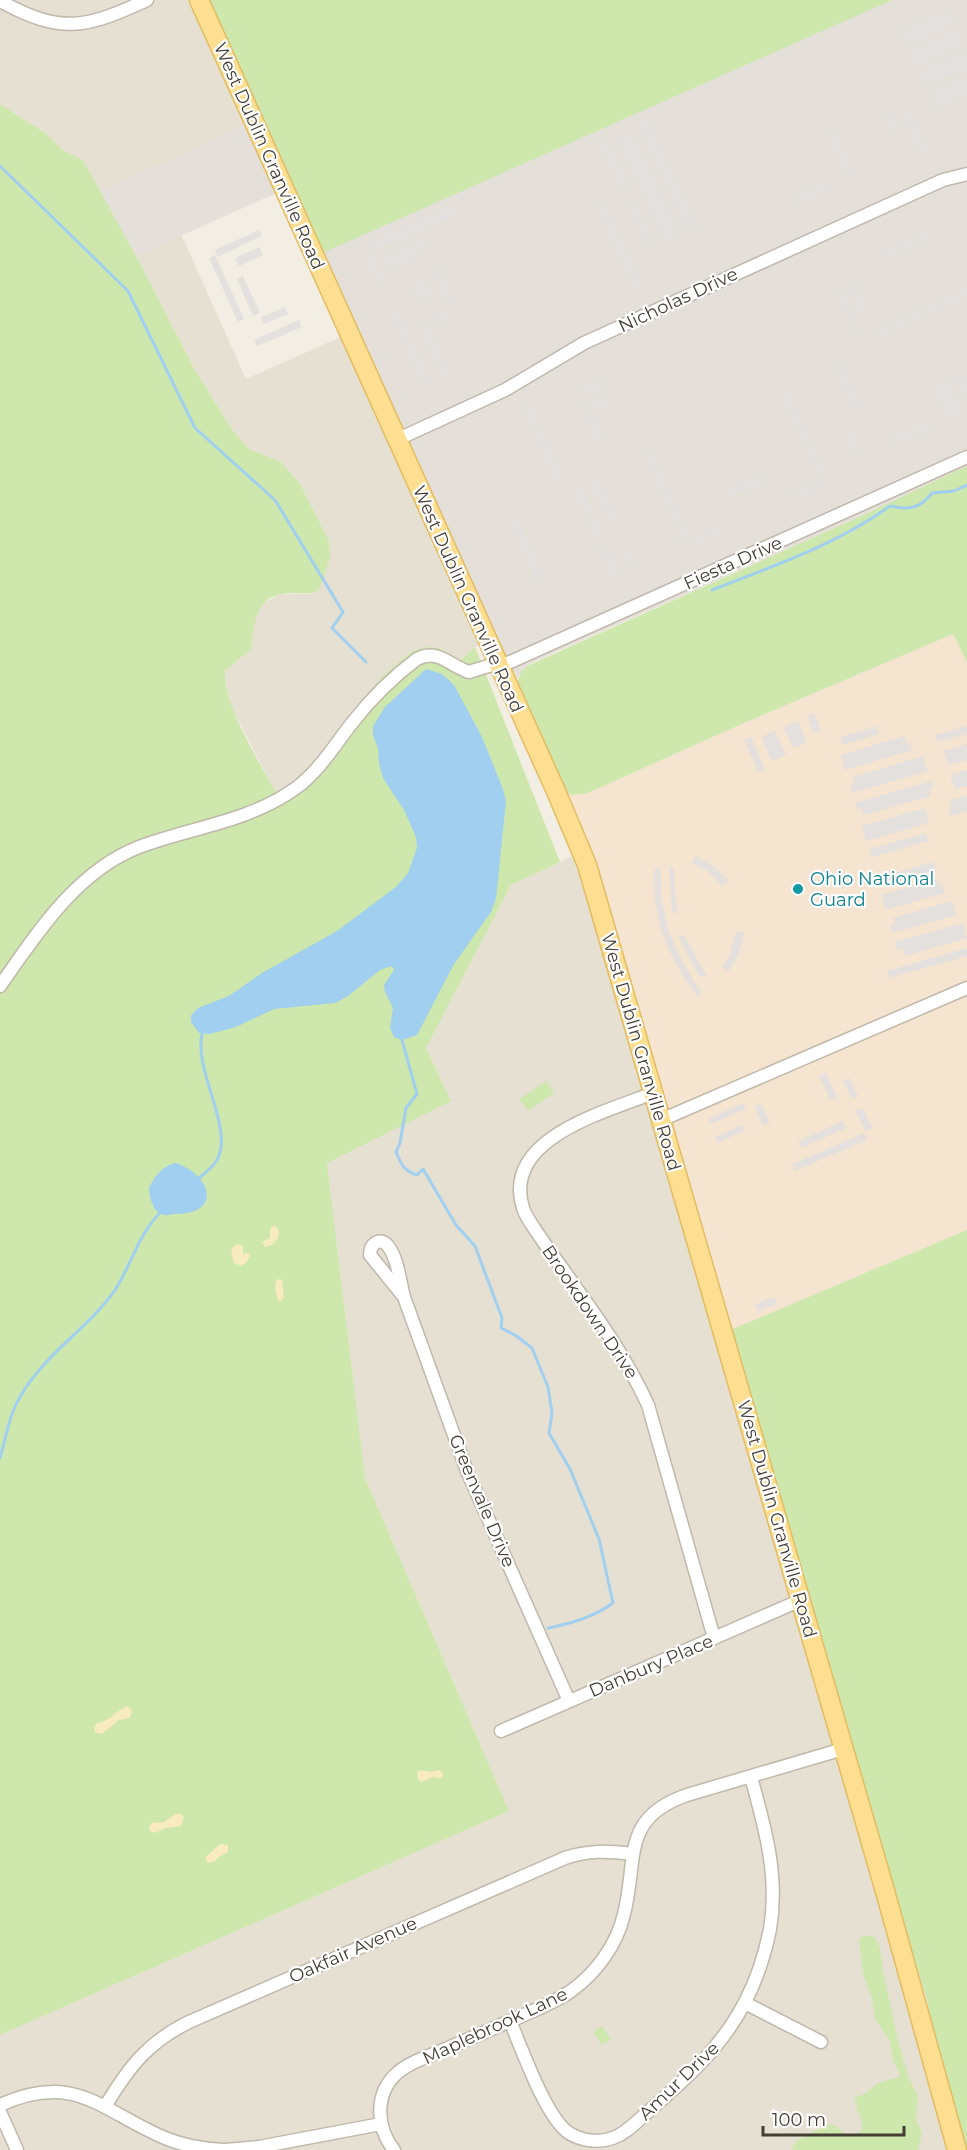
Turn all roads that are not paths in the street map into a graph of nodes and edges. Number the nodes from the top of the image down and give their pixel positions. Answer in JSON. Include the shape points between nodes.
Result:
{"nodes":[{"id":1,"x":147,"y":0,"type":"edge"},
{"id":2,"x":199,"y":0,"type":"edge"},
{"id":3,"x":0,"y":1,"type":"edge"},
{"id":4,"x":967,"y":174,"type":"edge"},
{"id":5,"x":396,"y":440,"type":"junction"},
{"id":6,"x":967,"y":457,"type":"edge"},
{"id":7,"x":498,"y":665,"type":"junction"},
{"id":8,"x":0,"y":986,"type":"edge"},
{"id":9,"x":967,"y":988,"type":"edge"},
{"id":10,"x":653,"y":1093,"type":"junction"},
{"id":11,"x":661,"y":1120,"type":"junction"},
{"id":12,"x":405,"y":1298,"type":"dead end"},
{"id":13,"x":801,"y":1600,"type":"junction"},
{"id":14,"x":714,"y":1638,"type":"junction"},
{"id":15,"x":569,"y":1701,"type":"junction"},
{"id":16,"x":501,"y":1731,"type":"dead end"},
{"id":17,"x":843,"y":1749,"type":"junction"},
{"id":18,"x":751,"y":1777,"type":"junction"},
{"id":19,"x":632,"y":1854,"type":"junction"},
{"id":20,"x":745,"y":2003,"type":"junction"},
{"id":21,"x":510,"y":2021,"type":"junction"},
{"id":22,"x":821,"y":2042,"type":"dead end"},
{"id":23,"x":0,"y":2105,"type":"edge"},
{"id":24,"x":106,"y":2105,"type":"junction"},
{"id":25,"x":0,"y":2112,"type":"edge"},
{"id":26,"x":381,"y":2124,"type":"junction"},
{"id":27,"x":17,"y":2150,"type":"edge"},
{"id":28,"x":225,"y":2150,"type":"edge"},
{"id":29,"x":394,"y":2150,"type":"edge"},
{"id":30,"x":957,"y":2150,"type":"edge"}],
"edges":[{"from":1,"to":3,"type":"street","via":[[80,24],[35,19]]},
{"from":2,"to":5,"type":"main road","name":"West Dublin Granville Road"},
{"from":4,"to":5,"type":"street","name":"Nicholas Drive","via":[[943,180],[584,343],[506,390]]},
{"from":5,"to":7,"type":"main road","name":"West Dublin Granville Road"},
{"from":6,"to":7,"type":"street","name":"Fiesta Drive"},
{"from":7,"to":8,"type":"street","name":"Fiesta Drive","via":[[469,672],[439,656],[419,658],[366,707],[324,761],[289,792],[237,817],[139,847],[103,867],[56,911]]},
{"from":7,"to":10,"type":"main road","name":"West Dublin Granville Road","via":[[587,865]]},
{"from":9,"to":11,"type":"street"},
{"from":10,"to":11,"type":"main road","name":"West Dublin Granville Road"},
{"from":10,"to":14,"type":"street","name":"Brookdown Drive","via":[[550,1137],[529,1160],[520,1190],[523,1209],[534,1228],[614,1344],[648,1405]]},
{"from":11,"to":13,"type":"main road","name":"West Dublin Granville Road"},
{"from":12,"to":15,"type":"street","name":"Greenvale Drive","via":[[467,1471]]},
{"from":13,"to":14,"type":"street","name":"Danbury Place"},
{"from":13,"to":17,"type":"main road","name":"West Dublin Granville Road"},
{"from":14,"to":15,"type":"street","name":"Danbury Place"},
{"from":15,"to":16,"type":"street","name":"Danbury Place"},
{"from":17,"to":18,"type":"street","name":"Maplebrook Lane"},
{"from":17,"to":30,"type":"main road","name":"West Dublin Granville Road"},
{"from":18,"to":19,"type":"street","name":"Maplebrook Lane","via":[[663,1805],[644,1824]]},
{"from":18,"to":20,"type":"street","name":"Amur Drive","via":[[769,1846],[773,1893],[765,1951]]},
{"from":19,"to":21,"type":"street","name":"Maplebrook Lane","via":[[624,1916],[602,1962],[564,1995]]},
{"from":19,"to":24,"type":"street","name":"Oakfair Avenue","via":[[600,1851],[565,1858],[189,2022],[144,2053]]},
{"from":20,"to":21,"type":"street","name":"Amur Drive","via":[[708,2057],[620,2135],[594,2141],[568,2132],[552,2116]]},
{"from":20,"to":22,"type":"street"},
{"from":21,"to":26,"type":"street","name":"Maplebrook Lane","via":[[399,2071],[382,2097]]},
{"from":23,"to":24,"type":"street","via":[[50,2092],[78,2095]]},
{"from":24,"to":28,"type":"street","via":[[165,2138]]},
{"from":25,"to":27,"type":"street"},
{"from":26,"to":28,"type":"street"},
{"from":26,"to":29,"type":"street"}]}
